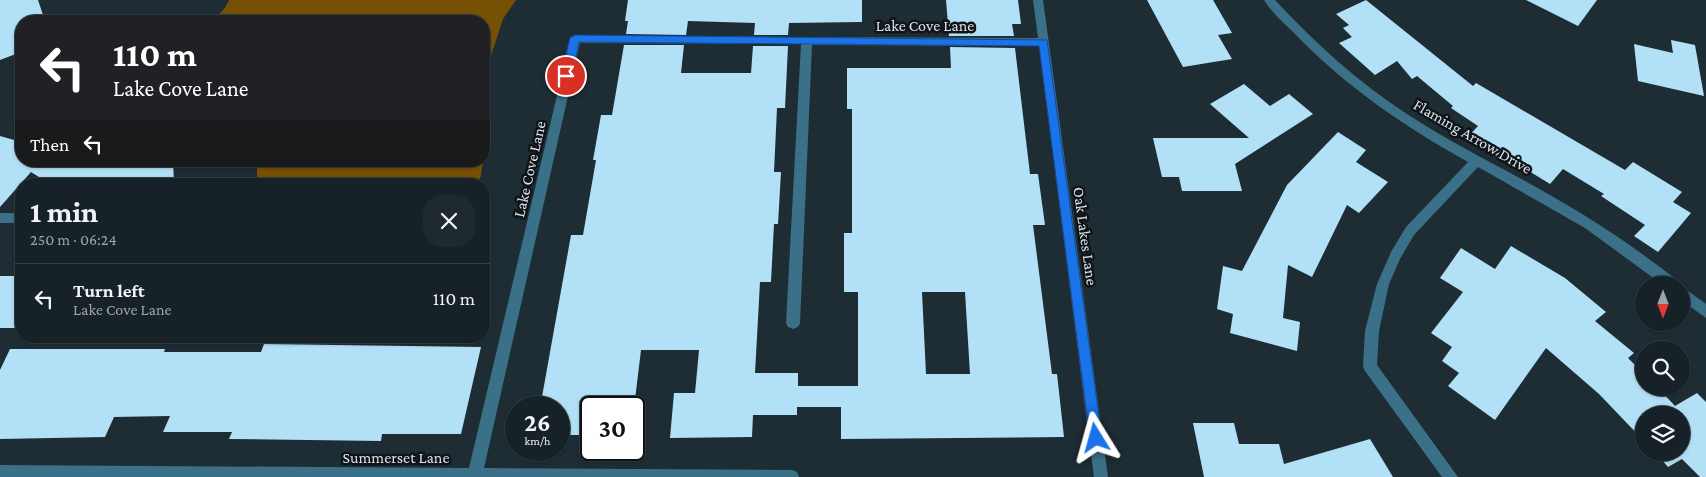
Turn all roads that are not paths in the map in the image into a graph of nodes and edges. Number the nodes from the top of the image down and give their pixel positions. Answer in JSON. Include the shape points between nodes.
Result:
{"nodes":[{"id":1,"x":1038,"y":0,"type":"edge"},
{"id":2,"x":1269,"y":0,"type":"edge"},
{"id":3,"x":807,"y":40,"type":"junction"},
{"id":4,"x":1044,"y":42,"type":"junction"},
{"id":5,"x":1478,"y":160,"type":"junction"},
{"id":6,"x":0,"y":218,"type":"edge"},
{"id":7,"x":15,"y":218,"type":"edge"},
{"id":8,"x":1660,"y":276,"type":"edge"},
{"id":9,"x":1690,"y":299,"type":"edge"},
{"id":10,"x":1706,"y":312,"type":"edge"},
{"id":11,"x":793,"y":324,"type":"dead end"},
{"id":12,"x":0,"y":472,"type":"edge"},
{"id":13,"x":119,"y":475,"type":"edge"},
{"id":14,"x":475,"y":475,"type":"junction"},
{"id":15,"x":792,"y":477,"type":"edge"},
{"id":16,"x":1101,"y":477,"type":"edge"},
{"id":17,"x":1451,"y":477,"type":"edge"}],
"edges":[{"from":1,"to":4,"type":"street","name":"Oak Lakes Lane"},
{"from":2,"to":5,"type":"street","name":"Flaming Arrow Drive","via":[[1332,63],[1372,94],[1425,131]]},
{"from":3,"to":4,"type":"street","name":"Lake Cove Lane"},
{"from":3,"to":11,"type":"street"},
{"from":3,"to":14,"type":"street","name":"Lake Cove Lane","via":[[575,38]]},
{"from":4,"to":16,"type":"street","name":"Oak Lakes Lane"},
{"from":5,"to":8,"type":"street","name":"Flaming Arrow Drive","via":[[1578,217]]},
{"from":5,"to":17,"type":"street","via":[[1410,231],[1383,284],[1372,331],[1370,367]]},
{"from":6,"to":7,"type":"street"},
{"from":9,"to":10,"type":"street"},
{"from":12,"to":13,"type":"street","name":"Summerset Lane"},
{"from":13,"to":14,"type":"street","name":"Summerset Lane"},
{"from":14,"to":15,"type":"street","name":"Summerset Lane"}]}
